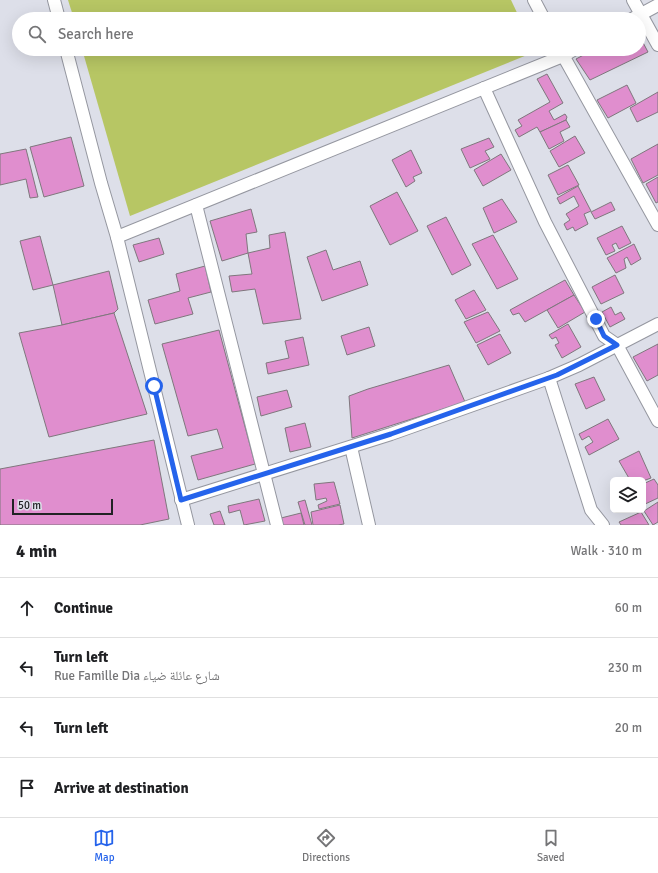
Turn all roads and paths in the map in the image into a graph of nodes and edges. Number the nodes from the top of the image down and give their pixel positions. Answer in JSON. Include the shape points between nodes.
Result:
{"nodes":[{"id":1,"x":54,"y":0,"type":"edge"},
{"id":2,"x":534,"y":0,"type":"edge"},
{"id":3,"x":633,"y":0,"type":"edge"},
{"id":4,"x":658,"y":5,"type":"edge"},
{"id":5,"x":57,"y":12,"type":"edge"},
{"id":6,"x":540,"y":12,"type":"edge"},
{"id":7,"x":636,"y":12,"type":"edge"},
{"id":8,"x":646,"y":12,"type":"edge"},
{"id":9,"x":646,"y":29,"type":"edge"},
{"id":10,"x":658,"y":45,"type":"edge"},
{"id":11,"x":68,"y":56,"type":"edge"},
{"id":12,"x":552,"y":56,"type":"edge"},
{"id":13,"x":563,"y":56,"type":"edge"},
{"id":14,"x":484,"y":88,"type":"junction"},
{"id":15,"x":196,"y":205,"type":"junction"},
{"id":16,"x":658,"y":225,"type":"edge"},
{"id":17,"x":117,"y":237,"type":"junction"},
{"id":18,"x":658,"y":324,"type":"edge"},
{"id":19,"x":617,"y":345,"type":"junction"},
{"id":20,"x":549,"y":378,"type":"junction"},
{"id":21,"x":658,"y":421,"type":"edge"},
{"id":22,"x":351,"y":447,"type":"junction"},
{"id":23,"x":263,"y":474,"type":"junction"},
{"id":24,"x":181,"y":500,"type":"junction"},
{"id":25,"x":188,"y":525,"type":"edge"},
{"id":26,"x":277,"y":525,"type":"edge"},
{"id":27,"x":369,"y":525,"type":"edge"},
{"id":28,"x":603,"y":525,"type":"edge"}],
"edges":[{"from":1,"to":5,"type":"street"},
{"from":2,"to":6,"type":"street"},
{"from":3,"to":7,"type":"street"},
{"from":4,"to":8,"type":"street"},
{"from":9,"to":10,"type":"street"},
{"from":11,"to":17,"type":"street"},
{"from":12,"to":14,"type":"street"},
{"from":13,"to":16,"type":"street"},
{"from":14,"to":15,"type":"street"},
{"from":14,"to":19,"type":"street","via":[[545,222],[604,336]]},
{"from":15,"to":17,"type":"street"},
{"from":15,"to":23,"type":"street"},
{"from":17,"to":24,"type":"street"},
{"from":18,"to":19,"type":"street"},
{"from":19,"to":20,"type":"street"},
{"from":19,"to":21,"type":"street"},
{"from":20,"to":22,"type":"street"},
{"from":20,"to":28,"type":"street","via":[[591,510]]},
{"from":22,"to":23,"type":"street"},
{"from":22,"to":27,"type":"street"},
{"from":23,"to":24,"type":"street"},
{"from":23,"to":26,"type":"street"},
{"from":24,"to":25,"type":"street"}]}
